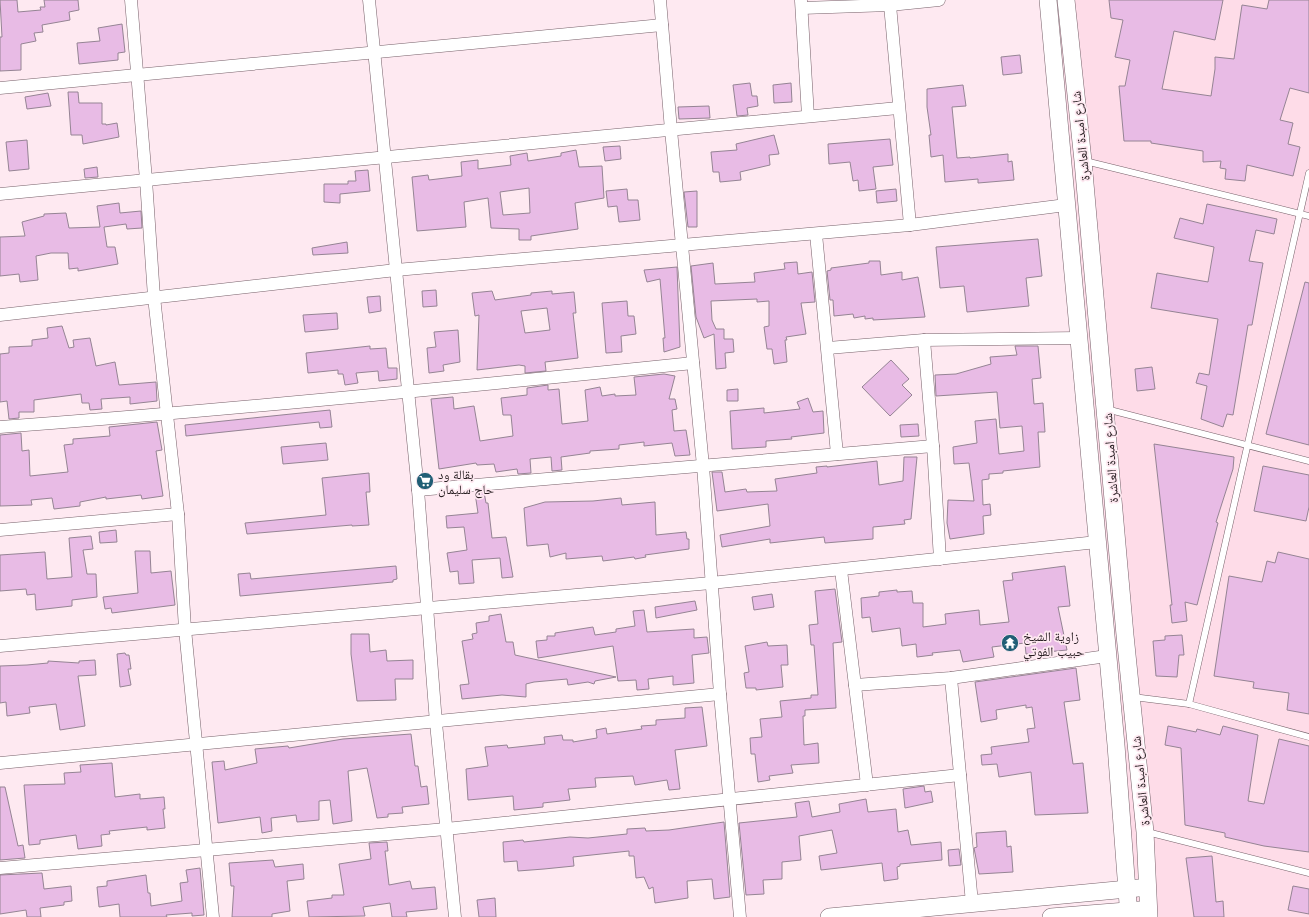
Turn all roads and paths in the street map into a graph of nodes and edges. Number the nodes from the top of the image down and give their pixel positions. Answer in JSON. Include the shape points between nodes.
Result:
{"nodes":[{"id":1,"x":131,"y":0,"type":"edge"},
{"id":2,"x":369,"y":0,"type":"edge"},
{"id":3,"x":660,"y":0,"type":"edge"},
{"id":4,"x":939,"y":0,"type":"edge"},
{"id":5,"x":1048,"y":0,"type":"edge"},
{"id":6,"x":1066,"y":0,"type":"edge"},
{"id":7,"x":801,"y":4,"type":"edge"},
{"id":8,"x":890,"y":5,"type":"junction"},
{"id":9,"x":662,"y":25,"type":"junction"},
{"id":10,"x":374,"y":52,"type":"junction"},
{"id":11,"x":138,"y":75,"type":"junction"},
{"id":12,"x":0,"y":88,"type":"edge"},
{"id":13,"x":898,"y":108,"type":"junction"},
{"id":14,"x":808,"y":116,"type":"junction"},
{"id":15,"x":670,"y":130,"type":"junction"},
{"id":16,"x":384,"y":158,"type":"junction"},
{"id":17,"x":1083,"y":160,"type":"junction"},
{"id":18,"x":1309,"y":173,"type":"edge"},
{"id":19,"x":146,"y":180,"type":"junction"},
{"id":20,"x":0,"y":194,"type":"edge"},
{"id":21,"x":1066,"y":205,"type":"junction"},
{"id":22,"x":1299,"y":213,"type":"junction"},
{"id":23,"x":1309,"y":216,"type":"edge"},
{"id":24,"x":910,"y":225,"type":"junction"},
{"id":25,"x":816,"y":234,"type":"junction"},
{"id":26,"x":682,"y":246,"type":"junction"},
{"id":27,"x":396,"y":270,"type":"junction"},
{"id":28,"x":154,"y":297,"type":"junction"},
{"id":29,"x":0,"y":315,"type":"edge"},
{"id":30,"x":1078,"y":338,"type":"junction"},
{"id":31,"x":924,"y":340,"type":"junction"},
{"id":32,"x":828,"y":348,"type":"junction"},
{"id":33,"x":693,"y":364,"type":"junction"},
{"id":34,"x":408,"y":393,"type":"junction"},
{"id":35,"x":1106,"y":408,"type":"junction"},
{"id":36,"x":168,"y":414,"type":"junction"},
{"id":37,"x":0,"y":427,"type":"edge"},
{"id":38,"x":1246,"y":445,"type":"junction"},
{"id":39,"x":933,"y":446,"type":"junction"},
{"id":40,"x":837,"y":454,"type":"junction"},
{"id":41,"x":1309,"y":461,"type":"edge"},
{"id":42,"x":703,"y":466,"type":"junction"},
{"id":43,"x":418,"y":490,"type":"junction"},
{"id":44,"x":178,"y":514,"type":"junction"},
{"id":45,"x":0,"y":530,"type":"edge"},
{"id":46,"x":1097,"y":542,"type":"junction"},
{"id":47,"x":940,"y":560,"type":"junction"},
{"id":48,"x":841,"y":570,"type":"junction"},
{"id":49,"x":711,"y":583,"type":"junction"},
{"id":50,"x":427,"y":607,"type":"junction"},
{"id":51,"x":185,"y":629,"type":"junction"},
{"id":52,"x":0,"y":646,"type":"edge"},
{"id":53,"x":1107,"y":656,"type":"junction"},
{"id":54,"x":951,"y":678,"type":"junction"},
{"id":55,"x":855,"y":685,"type":"junction"},
{"id":56,"x":720,"y":694,"type":"junction"},
{"id":57,"x":1132,"y":697,"type":"junction"},
{"id":58,"x":1189,"y":704,"type":"junction"},
{"id":59,"x":436,"y":723,"type":"junction"},
{"id":60,"x":1309,"y":737,"type":"edge"},
{"id":61,"x":197,"y":745,"type":"junction"},
{"id":62,"x":0,"y":763,"type":"edge"},
{"id":63,"x":960,"y":775,"type":"junction"},
{"id":64,"x":867,"y":785,"type":"junction"},
{"id":65,"x":729,"y":799,"type":"junction"},
{"id":66,"x":446,"y":829,"type":"junction"},
{"id":67,"x":1145,"y":832,"type":"junction"},
{"id":68,"x":207,"y":849,"type":"junction"},
{"id":69,"x":0,"y":868,"type":"edge"},
{"id":70,"x":1309,"y":873,"type":"edge"},
{"id":71,"x":1146,"y":888,"type":"junction"},
{"id":72,"x":1127,"y":889,"type":"junction"},
{"id":73,"x":972,"y":903,"type":"junction"},
{"id":74,"x":1149,"y":913,"type":"edge"},
{"id":75,"x":1129,"y":914,"type":"edge"},
{"id":76,"x":213,"y":917,"type":"edge"},
{"id":77,"x":455,"y":917,"type":"edge"},
{"id":78,"x":740,"y":917,"type":"edge"},
{"id":79,"x":830,"y":917,"type":"edge"},
{"id":80,"x":1051,"y":917,"type":"edge"}],
"edges":[{"from":1,"to":11,"type":"street"},
{"from":2,"to":10,"type":"street"},
{"from":3,"to":9,"type":"street"},
{"from":4,"to":8,"type":"street"},
{"from":5,"to":21,"type":"main road","name":"شارع امبدة العاشرة"},
{"from":6,"to":17,"type":"main road","name":"شارع امبدة العاشرة"},
{"from":7,"to":8,"type":"street"},
{"from":7,"to":14,"type":"street"},
{"from":8,"to":13,"type":"street"},
{"from":9,"to":10,"type":"street"},
{"from":9,"to":15,"type":"street"},
{"from":10,"to":11,"type":"street"},
{"from":10,"to":16,"type":"street"},
{"from":11,"to":12,"type":"street"},
{"from":11,"to":19,"type":"street"},
{"from":13,"to":14,"type":"street"},
{"from":13,"to":24,"type":"street"},
{"from":14,"to":15,"type":"street"},
{"from":15,"to":16,"type":"street"},
{"from":15,"to":26,"type":"street"},
{"from":16,"to":19,"type":"street"},
{"from":16,"to":27,"type":"street"},
{"from":17,"to":22,"type":"lane"},
{"from":17,"to":35,"type":"main road","name":"شارع امبدة العاشرة"},
{"from":18,"to":22,"type":"lane"},
{"from":19,"to":20,"type":"street"},
{"from":19,"to":28,"type":"street"},
{"from":21,"to":24,"type":"street"},
{"from":21,"to":30,"type":"main road","name":"شارع امبدة العاشرة"},
{"from":22,"to":23,"type":"lane"},
{"from":22,"to":38,"type":"lane"},
{"from":24,"to":25,"type":"street"},
{"from":25,"to":26,"type":"street"},
{"from":25,"to":32,"type":"street"},
{"from":26,"to":27,"type":"street"},
{"from":26,"to":33,"type":"street"},
{"from":27,"to":28,"type":"street"},
{"from":27,"to":34,"type":"street"},
{"from":28,"to":29,"type":"street"},
{"from":28,"to":36,"type":"street"},
{"from":30,"to":31,"type":"street"},
{"from":30,"to":46,"type":"main road","name":"شارع امبدة العاشرة"},
{"from":31,"to":32,"type":"street"},
{"from":31,"to":39,"type":"street"},
{"from":32,"to":40,"type":"street"},
{"from":33,"to":34,"type":"street"},
{"from":33,"to":42,"type":"street"},
{"from":34,"to":36,"type":"street"},
{"from":34,"to":43,"type":"street"},
{"from":35,"to":38,"type":"lane"},
{"from":35,"to":57,"type":"main road","name":"شارع امبدة العاشرة"},
{"from":36,"to":37,"type":"street"},
{"from":36,"to":44,"type":"street"},
{"from":38,"to":41,"type":"lane"},
{"from":38,"to":58,"type":"lane"},
{"from":39,"to":40,"type":"street"},
{"from":39,"to":47,"type":"street"},
{"from":40,"to":42,"type":"street"},
{"from":42,"to":43,"type":"street"},
{"from":42,"to":49,"type":"street"},
{"from":43,"to":50,"type":"street"},
{"from":44,"to":45,"type":"street"},
{"from":44,"to":51,"type":"street"},
{"from":46,"to":47,"type":"street"},
{"from":46,"to":53,"type":"main road","name":"شارع امبدة العاشرة"},
{"from":47,"to":48,"type":"street"},
{"from":48,"to":49,"type":"street"},
{"from":48,"to":55,"type":"street"},
{"from":49,"to":50,"type":"street"},
{"from":49,"to":56,"type":"street"},
{"from":50,"to":51,"type":"street"},
{"from":50,"to":59,"type":"street"},
{"from":51,"to":52,"type":"street"},
{"from":51,"to":61,"type":"street"},
{"from":53,"to":54,"type":"street"},
{"from":53,"to":72,"type":"main road","name":"شارع امبدة العاشرة"},
{"from":54,"to":55,"type":"street"},
{"from":54,"to":63,"type":"street"},
{"from":55,"to":64,"type":"street"},
{"from":56,"to":59,"type":"street"},
{"from":56,"to":65,"type":"street"},
{"from":57,"to":58,"type":"lane"},
{"from":57,"to":67,"type":"main road","name":"شارع امبدة العاشرة"},
{"from":58,"to":60,"type":"lane"},
{"from":59,"to":61,"type":"street"},
{"from":59,"to":66,"type":"street"},
{"from":61,"to":62,"type":"street"},
{"from":61,"to":68,"type":"street"},
{"from":63,"to":64,"type":"street"},
{"from":63,"to":73,"type":"street"},
{"from":64,"to":65,"type":"street"},
{"from":65,"to":66,"type":"street"},
{"from":65,"to":78,"type":"street"},
{"from":66,"to":68,"type":"street"},
{"from":66,"to":77,"type":"street"},
{"from":67,"to":70,"type":"lane"},
{"from":67,"to":71,"type":"main road","name":"شارع امبدة العاشرة"},
{"from":68,"to":69,"type":"street"},
{"from":68,"to":76,"type":"street"},
{"from":71,"to":72,"type":"main road"},
{"from":71,"to":74,"type":"main road","name":"شارع امبدة العاشرة"},
{"from":72,"to":73,"type":"main road"},
{"from":72,"to":75,"type":"main road","name":"شارع امبدة العاشرة"},
{"from":73,"to":79,"type":"main road"},
{"from":74,"to":75,"type":"main road"},
{"from":75,"to":80,"type":"main road"}]}
